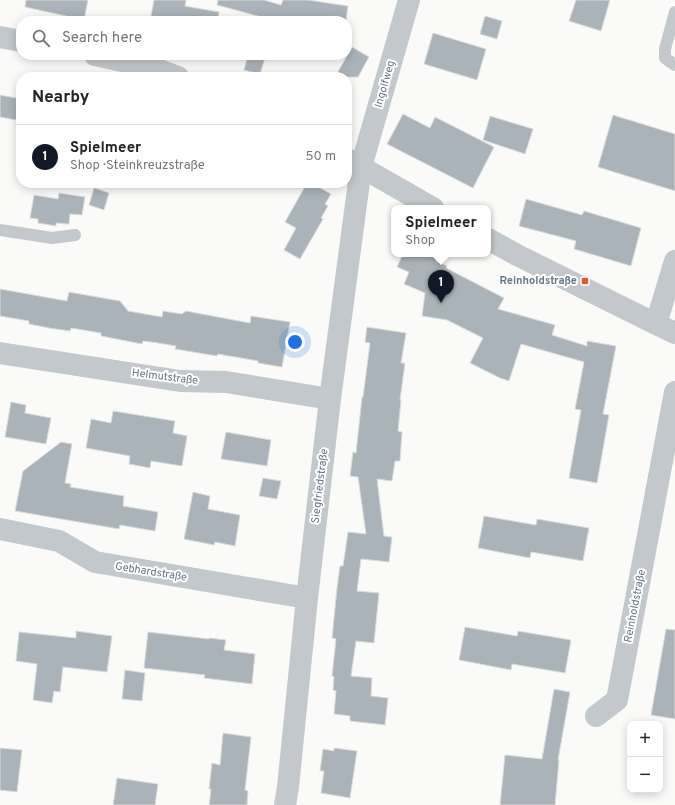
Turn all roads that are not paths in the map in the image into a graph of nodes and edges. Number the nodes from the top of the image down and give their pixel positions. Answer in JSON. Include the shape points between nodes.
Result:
{"nodes":[{"id":1,"x":409,"y":0,"type":"edge"},
{"id":2,"x":675,"y":12,"type":"edge"},
{"id":3,"x":0,"y":37,"type":"edge"},
{"id":4,"x":16,"y":40,"type":"edge"},
{"id":5,"x":117,"y":60,"type":"edge"},
{"id":6,"x":675,"y":65,"type":"edge"},
{"id":7,"x":165,"y":72,"type":"edge"},
{"id":8,"x":354,"y":163,"type":"edge"},
{"id":9,"x":352,"y":183,"type":"edge"},
{"id":10,"x":351,"y":188,"type":"edge"},
{"id":11,"x":428,"y":205,"type":"edge"},
{"id":12,"x":0,"y":230,"type":"edge"},
{"id":13,"x":75,"y":235,"type":"dead end"},
{"id":14,"x":491,"y":241,"type":"edge"},
{"id":15,"x":675,"y":261,"type":"edge"},
{"id":16,"x":666,"y":329,"type":"edge"},
{"id":17,"x":0,"y":353,"type":"edge"},
{"id":18,"x":675,"y":392,"type":"edge"},
{"id":19,"x":330,"y":399,"type":"junction"},
{"id":20,"x":0,"y":529,"type":"edge"},
{"id":21,"x":307,"y":598,"type":"junction"},
{"id":22,"x":596,"y":716,"type":"dead end"},
{"id":23,"x":285,"y":805,"type":"edge"}],
"edges":[{"from":1,"to":8,"type":"street","name":"Ingolfweg"},
{"from":2,"to":6,"type":"lane","via":[[665,49],[665,58]]},
{"from":3,"to":4,"type":"street"},
{"from":5,"to":7,"type":"street"},
{"from":8,"to":9,"type":"street","name":"Siegfriedstraße"},
{"from":8,"to":11,"type":"street"},
{"from":10,"to":19,"type":"street","name":"Siegfriedstraße"},
{"from":12,"to":13,"type":"lane","via":[[52,238]]},
{"from":14,"to":16,"type":"street"},
{"from":15,"to":16,"type":"street"},
{"from":17,"to":19,"type":"street","name":"Helmutstraße","via":[[180,381],[226,382]]},
{"from":18,"to":22,"type":"street","name":"Reinholdstraße","via":[[617,700]]},
{"from":19,"to":21,"type":"street","name":"Siegfriedstraße"},
{"from":20,"to":21,"type":"street","name":"Gebhardstraße","via":[[59,541],[95,562]]},
{"from":21,"to":23,"type":"street","name":"Siegfriedstraße"}]}
